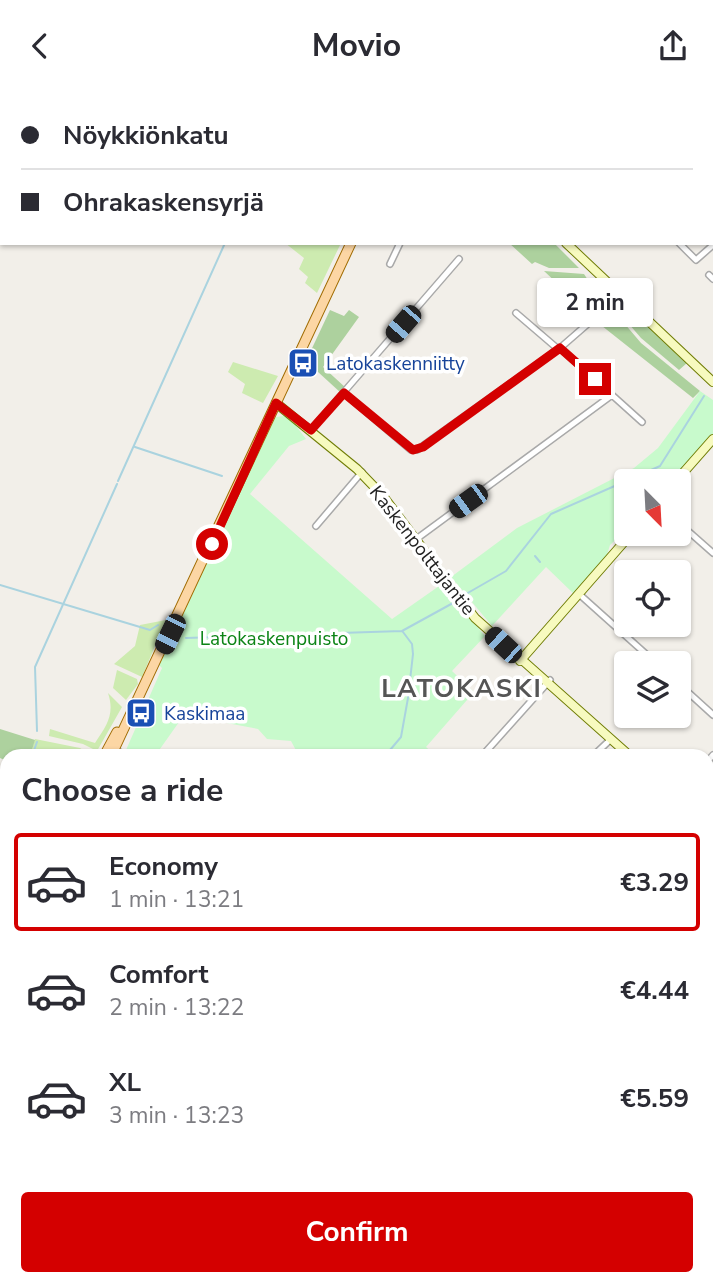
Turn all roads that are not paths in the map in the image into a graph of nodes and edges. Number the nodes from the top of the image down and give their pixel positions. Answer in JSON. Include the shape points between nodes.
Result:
{"nodes":[{"id":1,"x":350,"y":245,"type":"edge"},
{"id":2,"x":399,"y":245,"type":"edge"},
{"id":3,"x":571,"y":245,"type":"edge"},
{"id":4,"x":681,"y":245,"type":"edge"},
{"id":5,"x":713,"y":245,"type":"edge"},
{"id":6,"x":459,"y":259,"type":"dead end"},
{"id":7,"x":390,"y":264,"type":"dead end"},
{"id":8,"x":621,"y":295,"type":"junction"},
{"id":9,"x":516,"y":313,"type":"dead end"},
{"id":10,"x":559,"y":348,"type":"junction"},
{"id":11,"x":713,"y":382,"type":"edge"},
{"id":12,"x":344,"y":393,"type":"junction"},
{"id":13,"x":612,"y":395,"type":"junction"},
{"id":14,"x":276,"y":403,"type":"junction"},
{"id":15,"x":642,"y":422,"type":"dead end"},
{"id":16,"x":311,"y":430,"type":"junction"},
{"id":17,"x":713,"y":439,"type":"edge"},
{"id":18,"x":687,"y":469,"type":"edge"},
{"id":19,"x":362,"y":473,"type":"junction"},
{"id":20,"x":316,"y":526,"type":"dead end"},
{"id":21,"x":691,"y":534,"type":"edge"},
{"id":22,"x":415,"y":540,"type":"junction"},
{"id":23,"x":621,"y":546,"type":"edge"},
{"id":24,"x":713,"y":553,"type":"edge"},
{"id":25,"x":579,"y":594,"type":"junction"},
{"id":26,"x":643,"y":651,"type":"edge"},
{"id":27,"x":520,"y":661,"type":"junction"},
{"id":28,"x":548,"y":682,"type":"junction"},
{"id":29,"x":691,"y":695,"type":"edge"},
{"id":30,"x":713,"y":715,"type":"edge"},
{"id":31,"x":611,"y":740,"type":"junction"},
{"id":32,"x":112,"y":749,"type":"edge"},
{"id":33,"x":488,"y":749,"type":"edge"},
{"id":34,"x":601,"y":749,"type":"edge"},
{"id":35,"x":622,"y":749,"type":"edge"}],
"edges":[{"from":1,"to":14,"type":"main road"},
{"from":2,"to":7,"type":"street"},
{"from":3,"to":8,"type":"street"},
{"from":4,"to":5,"type":"street","via":[[696,260]]},
{"from":6,"to":12,"type":"street"},
{"from":8,"to":10,"type":"street"},
{"from":8,"to":11,"type":"street"},
{"from":9,"to":10,"type":"street"},
{"from":10,"to":12,"type":"street","via":[[417,450],[411,450]]},
{"from":10,"to":13,"type":"street"},
{"from":12,"to":16,"type":"street"},
{"from":13,"to":15,"type":"street"},
{"from":13,"to":22,"type":"street"},
{"from":14,"to":16,"type":"street","name":"Kaskenpolttajantie"},
{"from":14,"to":32,"type":"main road"},
{"from":16,"to":19,"type":"street","name":"Kaskenpolttajantie"},
{"from":17,"to":18,"type":"street"},
{"from":19,"to":20,"type":"street"},
{"from":19,"to":22,"type":"street","name":"Kaskenpolttajantie"},
{"from":21,"to":24,"type":"street"},
{"from":22,"to":27,"type":"street","name":"Kaskenpolttajantie","via":[[474,618]]},
{"from":23,"to":25,"type":"street"},
{"from":25,"to":26,"type":"street"},
{"from":25,"to":27,"type":"street"},
{"from":27,"to":28,"type":"street","name":"Kaskenpolttajantie"},
{"from":28,"to":31,"type":"street","name":"Kaskenpolttajantie"},
{"from":28,"to":33,"type":"street"},
{"from":29,"to":30,"type":"street"},
{"from":31,"to":34,"type":"street"},
{"from":31,"to":35,"type":"street","name":"Kaskenpolttajantie"}]}
